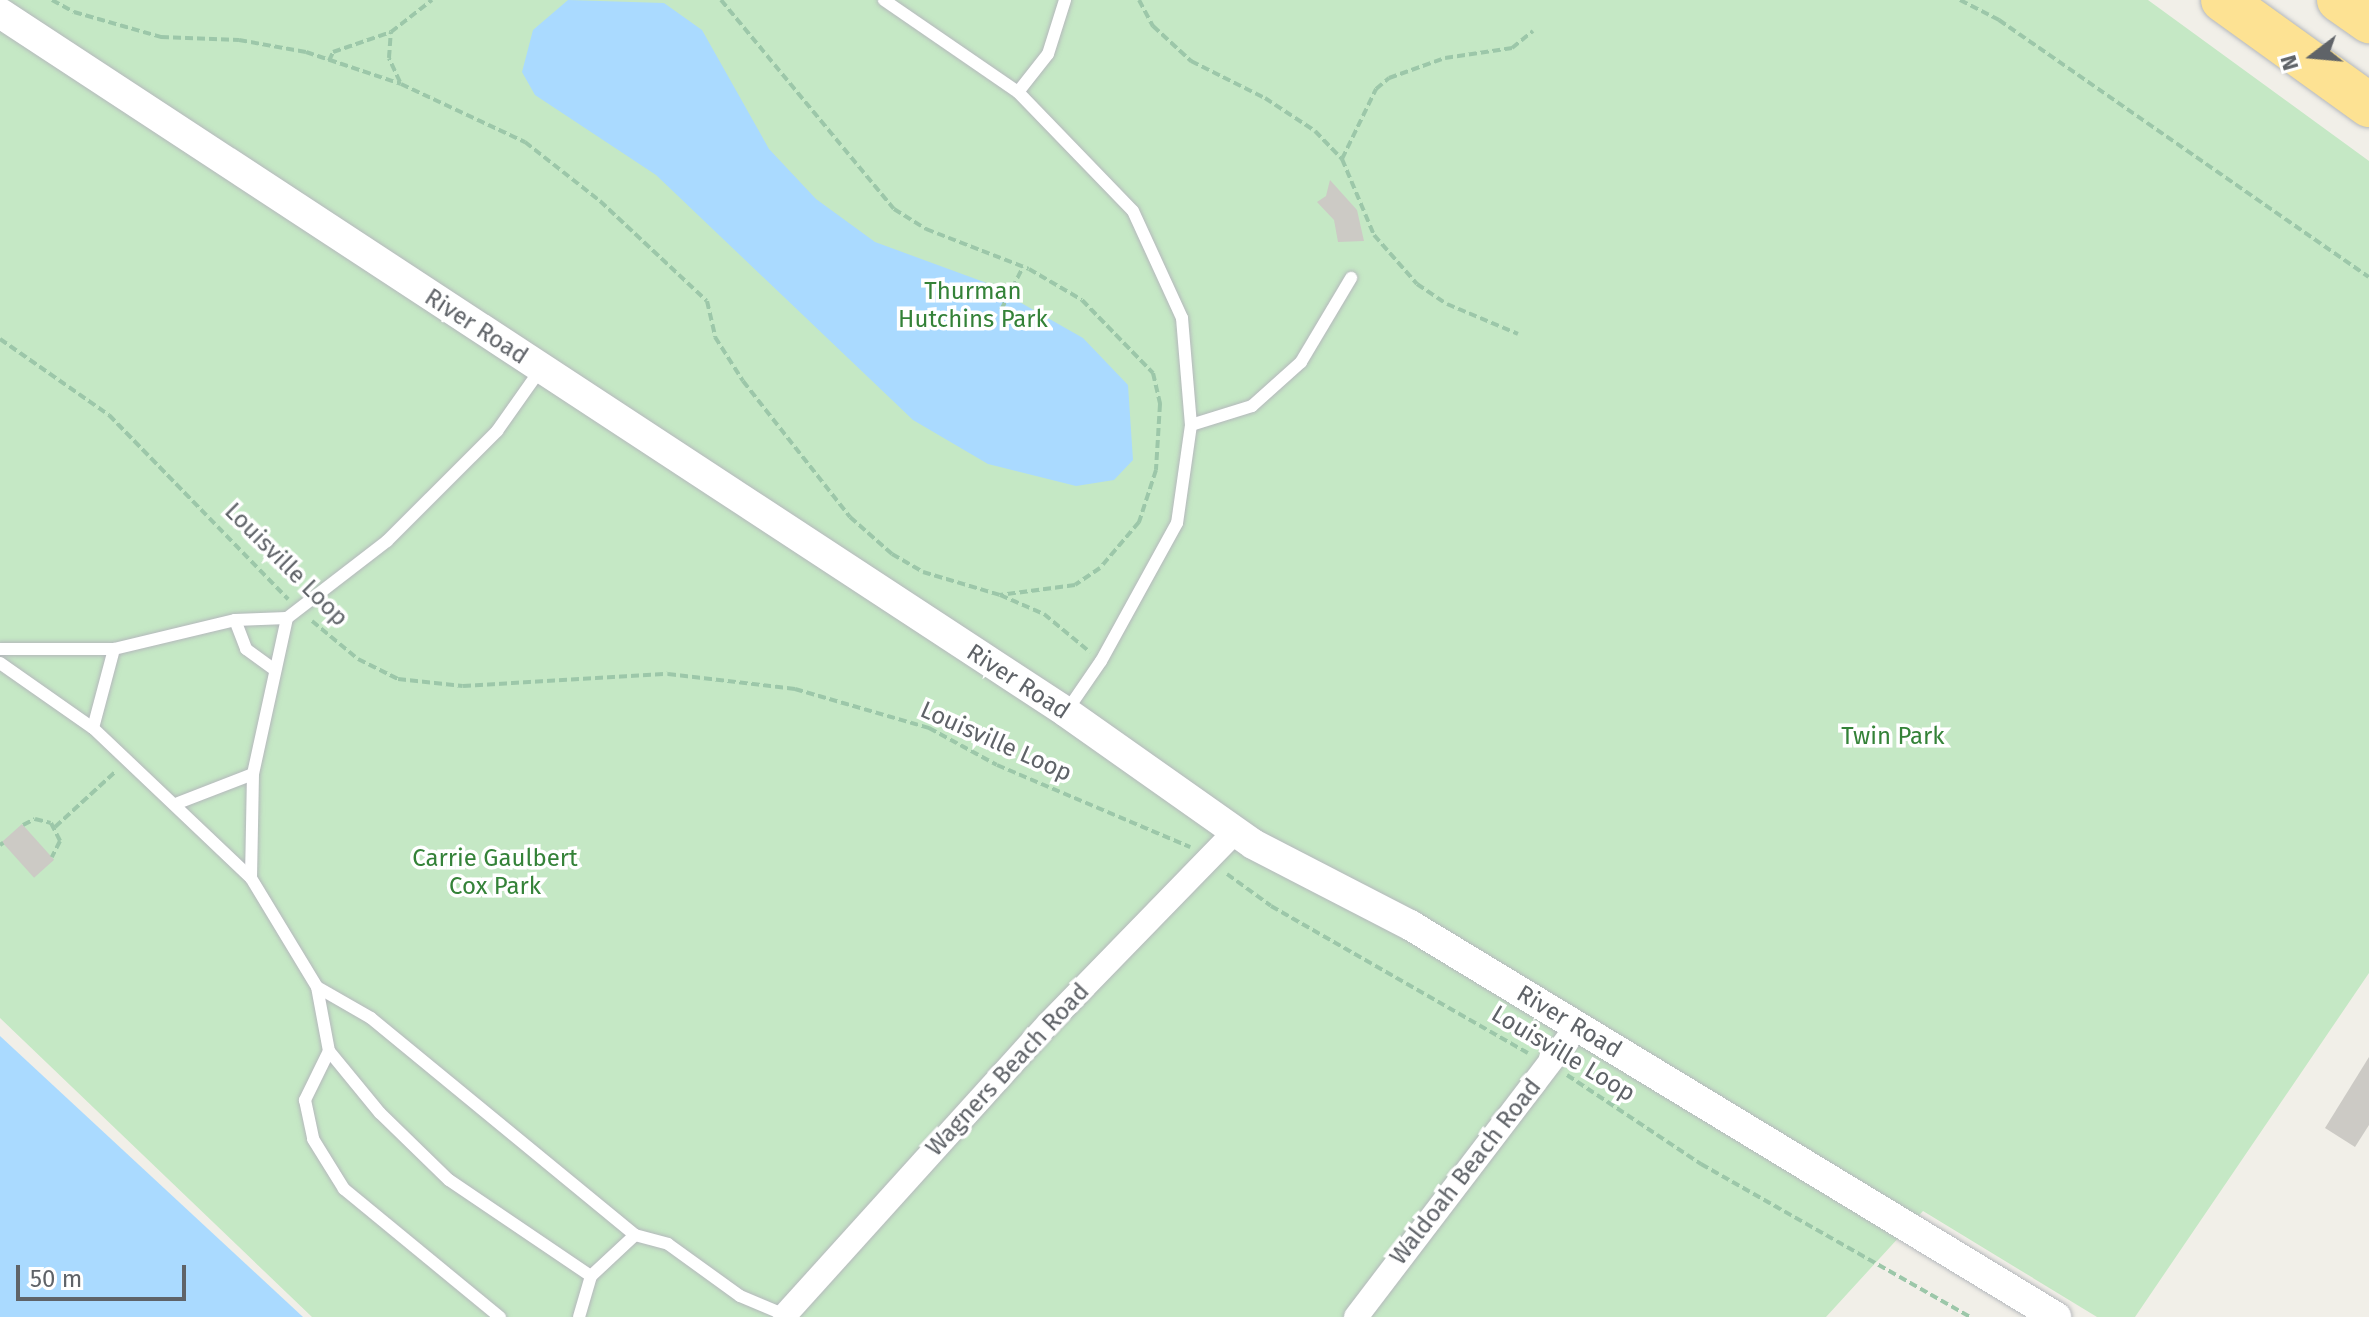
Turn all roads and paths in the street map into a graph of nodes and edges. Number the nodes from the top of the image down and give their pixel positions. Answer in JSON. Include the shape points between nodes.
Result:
{"nodes":[{"id":1,"x":52,"y":0,"type":"edge"},
{"id":2,"x":432,"y":0,"type":"edge"},
{"id":3,"x":721,"y":0,"type":"edge"},
{"id":4,"x":884,"y":0,"type":"edge"},
{"id":5,"x":1065,"y":0,"type":"edge"},
{"id":6,"x":1139,"y":0,"type":"edge"},
{"id":7,"x":1960,"y":0,"type":"edge"},
{"id":8,"x":2223,"y":0,"type":"edge"},
{"id":9,"x":2339,"y":0,"type":"edge"},
{"id":10,"x":0,"y":13,"type":"edge"},
{"id":11,"x":2369,"y":21,"type":"edge"},
{"id":12,"x":1533,"y":31,"type":"dead end"},
{"id":13,"x":391,"y":32,"type":"junction"},
{"id":14,"x":329,"y":61,"type":"junction"},
{"id":15,"x":401,"y":84,"type":"junction"},
{"id":16,"x":1018,"y":92,"type":"junction"},
{"id":17,"x":2369,"y":105,"type":"edge"},
{"id":18,"x":1342,"y":159,"type":"junction"},
{"id":19,"x":1023,"y":267,"type":"junction"},
{"id":20,"x":2369,"y":277,"type":"edge"},
{"id":21,"x":1351,"y":278,"type":"dead end"},
{"id":22,"x":1001,"y":310,"type":"dead end"},
{"id":23,"x":1518,"y":334,"type":"dead end"},
{"id":24,"x":0,"y":339,"type":"edge"},
{"id":25,"x":540,"y":370,"type":"junction"},
{"id":26,"x":1191,"y":425,"type":"junction"},
{"id":27,"x":1000,"y":595,"type":"junction"},
{"id":28,"x":292,"y":614,"type":"junction"},
{"id":29,"x":235,"y":620,"type":"junction"},
{"id":30,"x":0,"y":649,"type":"edge"},
{"id":31,"x":114,"y":649,"type":"junction"},
{"id":32,"x":1101,"y":661,"type":"junction"},
{"id":33,"x":0,"y":663,"type":"edge"},
{"id":34,"x":274,"y":669,"type":"junction"},
{"id":35,"x":1066,"y":712,"type":"junction"},
{"id":36,"x":93,"y":728,"type":"junction"},
{"id":37,"x":129,"y":760,"type":"junction"},
{"id":38,"x":253,"y":774,"type":"junction"},
{"id":39,"x":178,"y":803,"type":"junction"},
{"id":40,"x":23,"y":825,"type":"dead end"},
{"id":41,"x":55,"y":827,"type":"junction"},
{"id":42,"x":1236,"y":831,"type":"junction"},
{"id":43,"x":52,"y":857,"type":"dead end"},
{"id":44,"x":1209,"y":860,"type":"junction"},
{"id":45,"x":251,"y":878,"type":"junction"},
{"id":46,"x":317,"y":987,"type":"junction"},
{"id":47,"x":1577,"y":1027,"type":"junction"},
{"id":48,"x":329,"y":1051,"type":"junction"},
{"id":49,"x":1548,"y":1064,"type":"junction"},
{"id":50,"x":635,"y":1235,"type":"junction"},
{"id":51,"x":591,"y":1276,"type":"junction"},
{"id":52,"x":785,"y":1315,"type":"joint"},
{"id":53,"x":500,"y":1317,"type":"edge"},
{"id":54,"x":579,"y":1317,"type":"edge"},
{"id":55,"x":1356,"y":1317,"type":"edge"},
{"id":56,"x":1970,"y":1317,"type":"edge"},
{"id":57,"x":2056,"y":1317,"type":"edge"}],
"edges":[{"from":1,"to":14,"type":"path","via":[[74,12],[161,37],[239,40]]},
{"from":2,"to":13,"type":"path"},
{"from":3,"to":19,"type":"path","via":[[894,209],[926,229]]},
{"from":4,"to":16,"type":"lane"},
{"from":5,"to":16,"type":"lane","via":[[1048,54]]},
{"from":6,"to":18,"type":"path","via":[[1153,26],[1181,53],[1289,112]]},
{"from":7,"to":20,"type":"path","via":[[2012,28]]},
{"from":8,"to":17,"type":"highway"},
{"from":9,"to":11,"type":"highway"},
{"from":10,"to":25,"type":"street","name":"River Road"},
{"from":12,"to":18,"type":"path","via":[[1512,48],[1445,58],[1389,78],[1376,89]]},
{"from":13,"to":14,"type":"path","via":[[333,52]]},
{"from":13,"to":15,"type":"path","via":[[389,58]]},
{"from":14,"to":15,"type":"path"},
{"from":15,"to":27,"type":"path","via":[[525,142],[600,201],[707,301],[715,337],[743,381],[850,517],[892,554],[923,572]]},
{"from":16,"to":26,"type":"lane","via":[[1133,211],[1182,318]]},
{"from":18,"to":23,"type":"path","via":[[1374,235],[1392,260],[1447,304]]},
{"from":19,"to":22,"type":"path"},
{"from":19,"to":27,"type":"path","via":[[1082,300],[1153,373],[1160,404],[1156,470],[1139,522],[1100,568],[1075,585]]},
{"from":21,"to":26,"type":"lane","via":[[1301,362],[1252,406]]},
{"from":24,"to":28,"type":"path","name":"Louisville Loop","via":[[109,415]]},
{"from":25,"to":28,"type":"lane","via":[[497,431],[398,530]]},
{"from":25,"to":35,"type":"street","name":"River Road"},
{"from":26,"to":32,"type":"lane","via":[[1177,523]]},
{"from":27,"to":32,"type":"path","via":[[1044,614]]},
{"from":28,"to":29,"type":"lane"},
{"from":28,"to":34,"type":"lane"},
{"from":28,"to":44,"type":"path","name":"Louisville Loop","via":[[398,679],[463,686],[668,674],[795,689],[929,728],[997,765],[1176,837]]},
{"from":29,"to":31,"type":"lane"},
{"from":29,"to":34,"type":"lane","via":[[246,649]]},
{"from":30,"to":31,"type":"lane"},
{"from":31,"to":36,"type":"lane"},
{"from":32,"to":35,"type":"lane"},
{"from":33,"to":36,"type":"lane"},
{"from":34,"to":38,"type":"lane"},
{"from":35,"to":42,"type":"street","name":"River Road"},
{"from":36,"to":37,"type":"lane"},
{"from":37,"to":39,"type":"lane"},
{"from":37,"to":41,"type":"path"},
{"from":38,"to":39,"type":"lane"},
{"from":38,"to":45,"type":"lane"},
{"from":39,"to":45,"type":"lane"},
{"from":40,"to":41,"type":"path","via":[[43,820]]},
{"from":41,"to":43,"type":"path","via":[[59,847]]},
{"from":42,"to":44,"type":"street","name":"Wagners Beach Road"},
{"from":42,"to":47,"type":"street","name":"River Road","via":[[1410,925]]},
{"from":44,"to":49,"type":"path","name":"Louisville Loop","via":[[1271,906]]},
{"from":44,"to":52,"type":"street","name":"Wagners Beach Road","via":[[1048,1024]]},
{"from":45,"to":46,"type":"lane"},
{"from":46,"to":48,"type":"lane"},
{"from":46,"to":50,"type":"lane","via":[[371,1018]]},
{"from":47,"to":49,"type":"street","name":"Waldoah Beach Road"},
{"from":47,"to":57,"type":"street","name":"River Road"},
{"from":48,"to":51,"type":"lane","via":[[380,1113],[449,1180]]},
{"from":48,"to":53,"type":"lane","via":[[305,1100],[313,1139],[344,1189]]},
{"from":49,"to":55,"type":"street","name":"Waldoah Beach Road"},
{"from":49,"to":56,"type":"path","name":"Louisville Loop","via":[[1701,1164]]},
{"from":50,"to":51,"type":"lane"},
{"from":50,"to":52,"type":"lane","via":[[668,1244],[740,1296]]},
{"from":51,"to":54,"type":"lane"}]}
